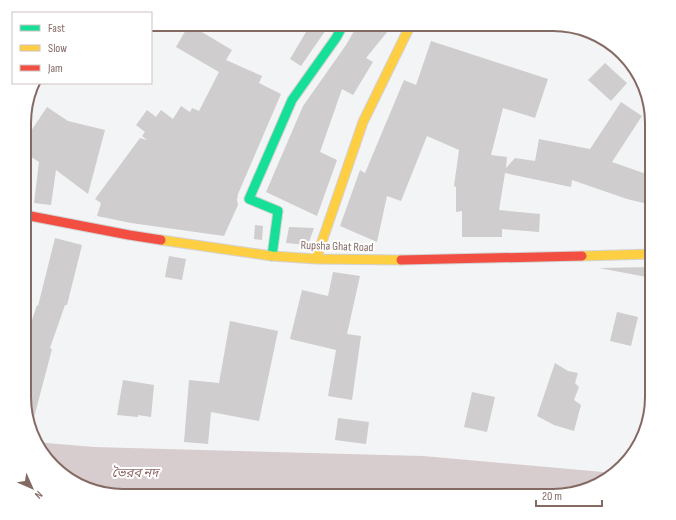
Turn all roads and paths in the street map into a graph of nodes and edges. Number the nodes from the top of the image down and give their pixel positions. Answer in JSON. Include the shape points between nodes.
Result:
{"nodes":[{"id":1,"x":340,"y":31,"type":"edge"},
{"id":2,"x":408,"y":31,"type":"edge"},
{"id":3,"x":31,"y":215,"type":"edge"},
{"id":4,"x":645,"y":254,"type":"edge"},
{"id":5,"x":272,"y":256,"type":"junction"},
{"id":6,"x":316,"y":258,"type":"junction"}],
"edges":[{"from":1,"to":5,"type":"street","via":[[292,100],[249,199],[278,211]]},
{"from":2,"to":6,"type":"street","via":[[363,122]]},
{"from":3,"to":5,"type":"street","name":"Rupsha Ghat Road","via":[[129,235]]},
{"from":4,"to":6,"type":"street","name":"Rupsha Ghat Road","via":[[425,260]]},
{"from":5,"to":6,"type":"street","name":"Rupsha Ghat Road"}]}
